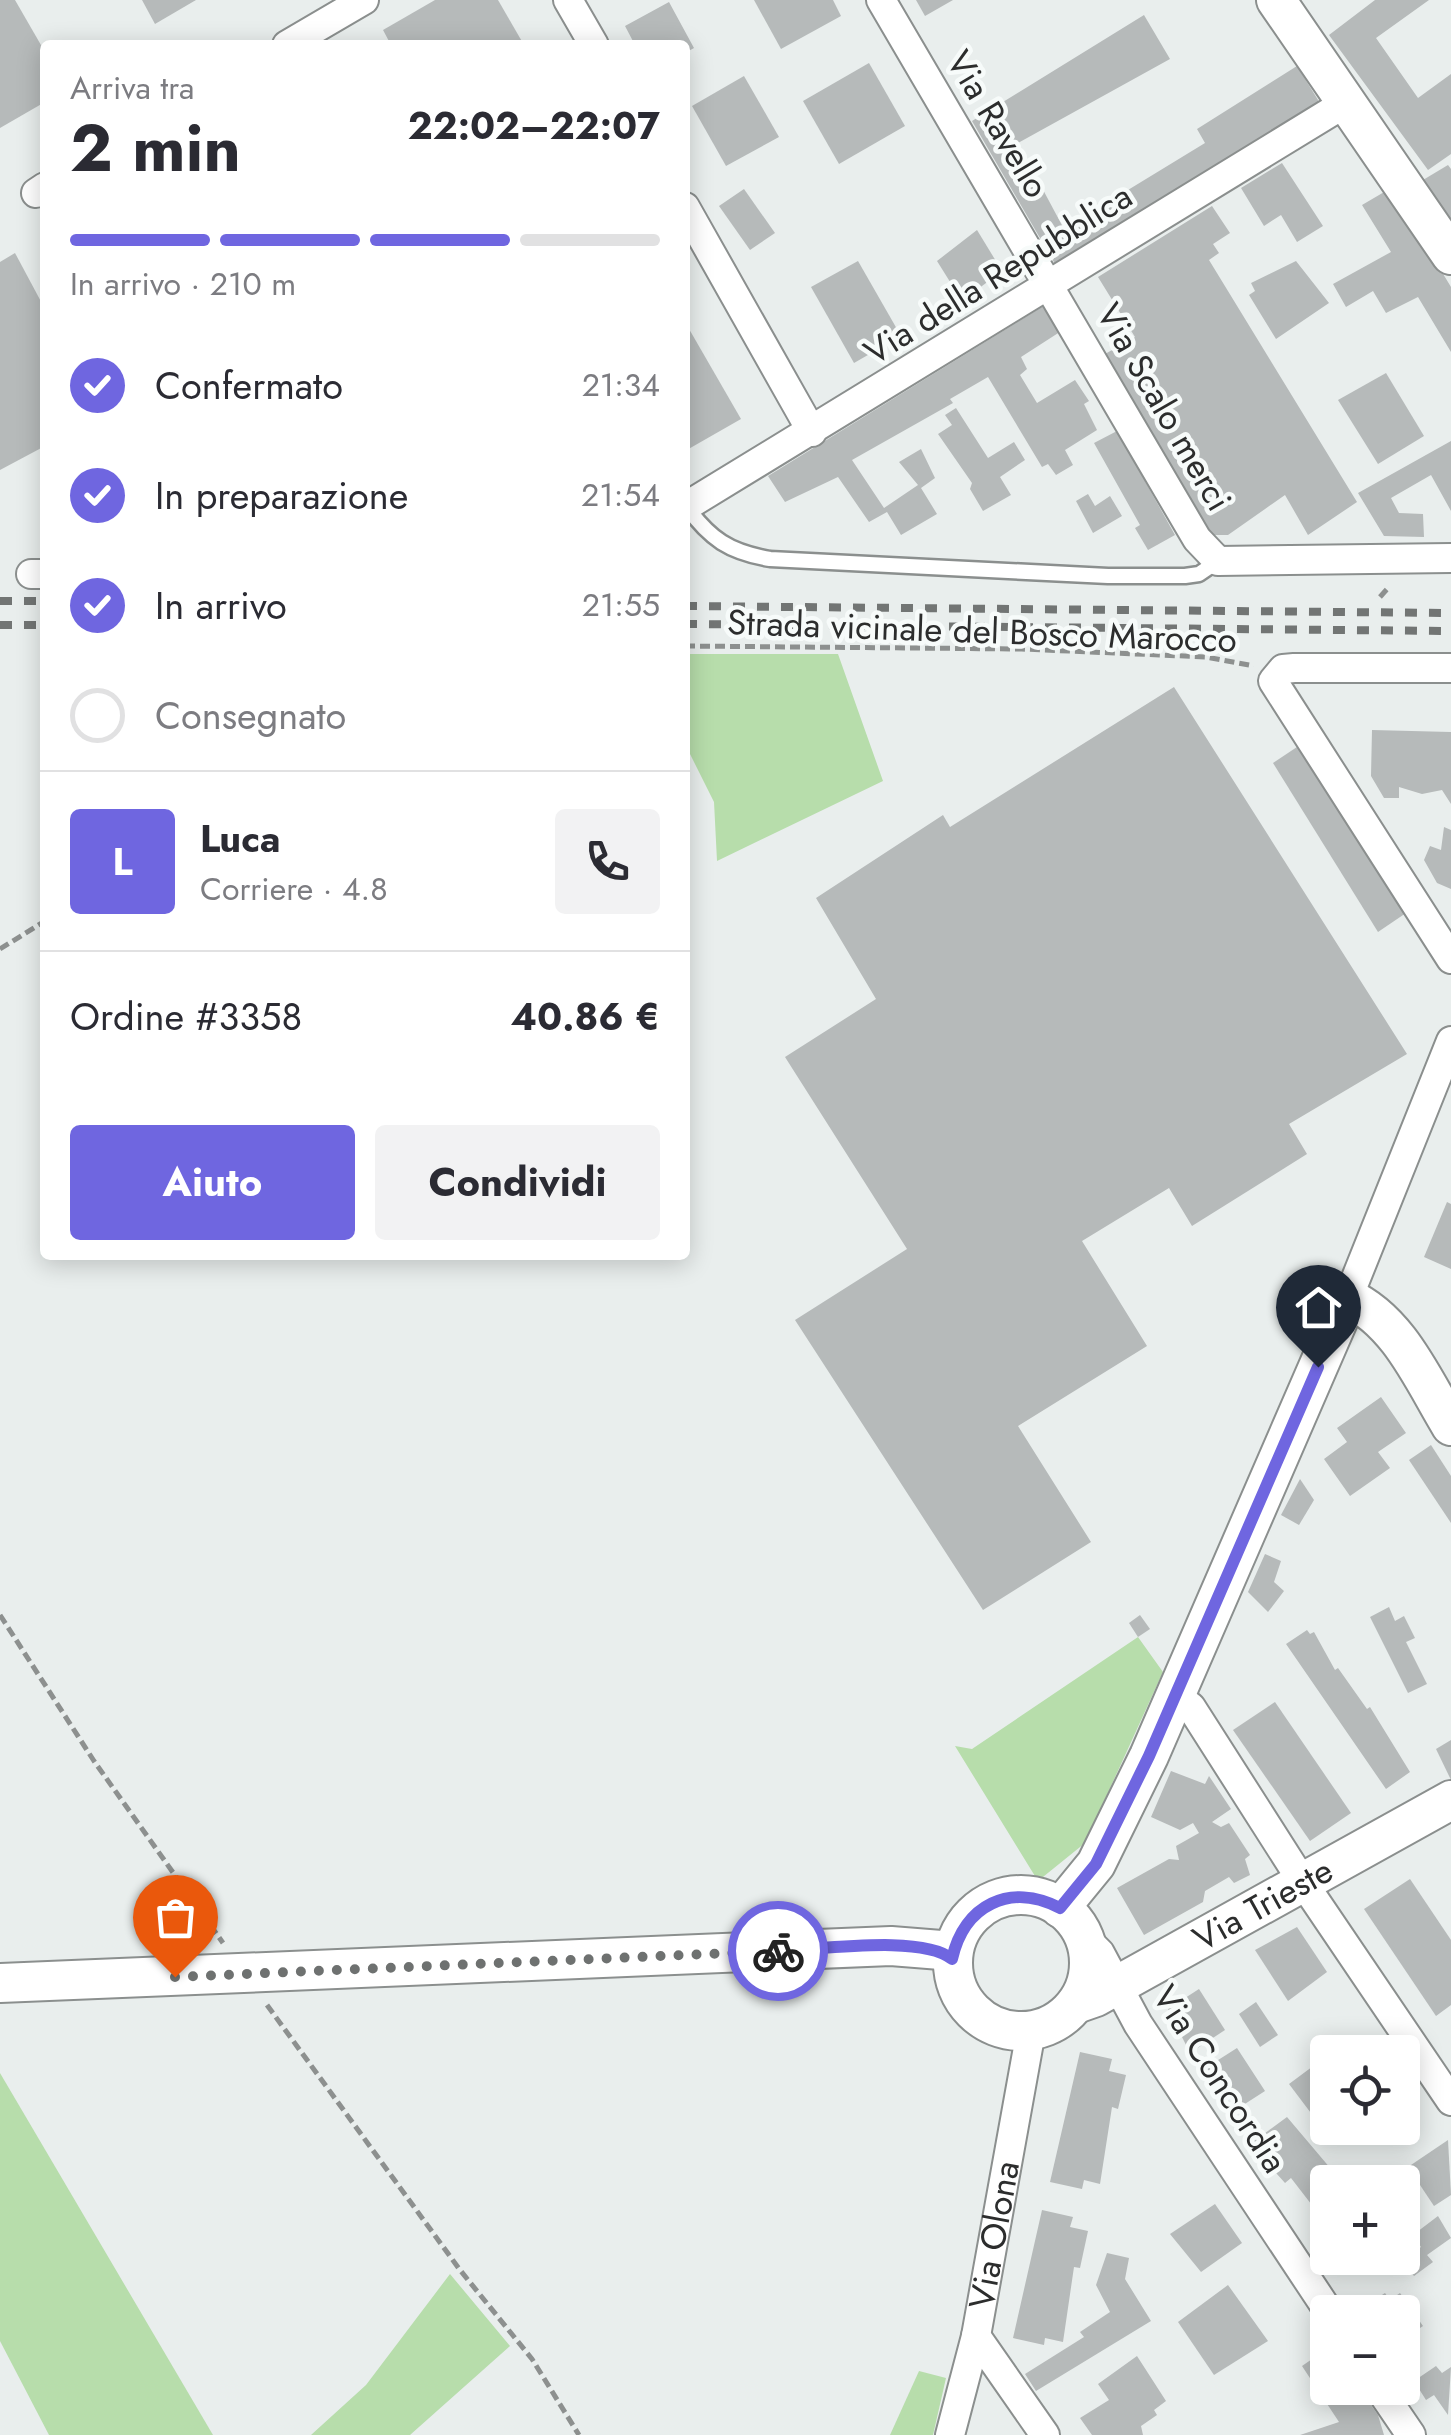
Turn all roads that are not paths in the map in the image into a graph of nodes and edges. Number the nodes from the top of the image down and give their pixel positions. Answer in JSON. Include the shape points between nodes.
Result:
{"nodes":[{"id":1,"x":364,"y":0,"type":"edge"},
{"id":2,"x":568,"y":0,"type":"edge"},
{"id":3,"x":880,"y":0,"type":"edge"},
{"id":4,"x":1276,"y":0,"type":"edge"},
{"id":5,"x":296,"y":40,"type":"edge"},
{"id":6,"x":591,"y":40,"type":"edge"},
{"id":7,"x":1347,"y":102,"type":"junction"},
{"id":8,"x":690,"y":216,"type":"edge"},
{"id":9,"x":1451,"y":255,"type":"edge"},
{"id":10,"x":1050,"y":287,"type":"junction"},
{"id":11,"x":812,"y":432,"type":"junction"},
{"id":12,"x":690,"y":503,"type":"edge"},
{"id":13,"x":690,"y":513,"type":"edge"},
{"id":14,"x":1451,"y":558,"type":"edge"},
{"id":15,"x":1218,"y":562,"type":"junction"},
{"id":16,"x":1451,"y":668,"type":"edge"},
{"id":17,"x":1451,"y":959,"type":"edge"},
{"id":18,"x":1451,"y":1041,"type":"edge"},
{"id":19,"x":1348,"y":1298,"type":"junction"},
{"id":20,"x":1451,"y":1426,"type":"edge"},
{"id":21,"x":1174,"y":1694,"type":"junction"},
{"id":22,"x":1451,"y":1800,"type":"edge"},
{"id":23,"x":1304,"y":1884,"type":"junction"},
{"id":24,"x":1072,"y":1922,"type":"junction"},
{"id":25,"x":952,"y":1959,"type":"junction"},
{"id":26,"x":0,"y":1983,"type":"edge"},
{"id":27,"x":1118,"y":1984,"type":"junction"},
{"id":28,"x":1076,"y":2004,"type":"junction"},
{"id":29,"x":1030,"y":2031,"type":"junction"},
{"id":30,"x":1451,"y":2101,"type":"edge"},
{"id":31,"x":1318,"y":2295,"type":"edge"},
{"id":32,"x":976,"y":2336,"type":"junction"},
{"id":33,"x":1391,"y":2405,"type":"edge"},
{"id":34,"x":950,"y":2435,"type":"edge"},
{"id":35,"x":1044,"y":2435,"type":"edge"},
{"id":36,"x":1411,"y":2435,"type":"edge"}],
"edges":[{"from":1,"to":5,"type":"street"},
{"from":2,"to":6,"type":"street"},
{"from":3,"to":10,"type":"street","name":"Via Ravello"},
{"from":4,"to":7,"type":"street"},
{"from":7,"to":9,"type":"street"},
{"from":7,"to":10,"type":"street","name":"Via della Repubblica"},
{"from":8,"to":11,"type":"street"},
{"from":10,"to":11,"type":"street","name":"Via della Repubblica"},
{"from":10,"to":15,"type":"street","name":"Via Scalo merci","via":[[1197,539]]},
{"from":11,"to":12,"type":"street","name":"Via della Repubblica"},
{"from":13,"to":15,"type":"lane","via":[[708,536],[737,554],[770,559],[1108,576],[1185,576]]},
{"from":14,"to":15,"type":"street"},
{"from":16,"to":17,"type":"street","via":[[1294,668],[1275,676],[1274,687]]},
{"from":18,"to":19,"type":"street"},
{"from":19,"to":20,"type":"street","via":[[1391,1329]]},
{"from":19,"to":21,"type":"street"},
{"from":21,"to":23,"type":"street","via":[[1191,1707]]},
{"from":21,"to":24,"type":"street"},
{"from":22,"to":23,"type":"street","name":"Via Trieste"},
{"from":23,"to":27,"type":"street","name":"Via Trieste"},
{"from":23,"to":30,"type":"street"},
{"from":24,"to":25,"type":"street","via":[[1022,1895],[982,1907],[957,1939]]},
{"from":24,"to":27,"type":"street","name":"Via Concordia"},
{"from":24,"to":28,"type":"street","via":[[1089,1971]]},
{"from":25,"to":26,"type":"street","via":[[941,1950],[892,1946]]},
{"from":25,"to":29,"type":"street","via":[[962,1998],[974,2014],[1010,2031]]},
{"from":27,"to":28,"type":"street","name":"Via Trieste"},
{"from":27,"to":31,"type":"street","name":"Via Concordia"},
{"from":28,"to":29,"type":"street","via":[[1064,2017]]},
{"from":29,"to":32,"type":"street","name":"Via Olona"},
{"from":32,"to":34,"type":"street","name":"Via Olona"},
{"from":32,"to":35,"type":"street"},
{"from":33,"to":36,"type":"street"}]}
